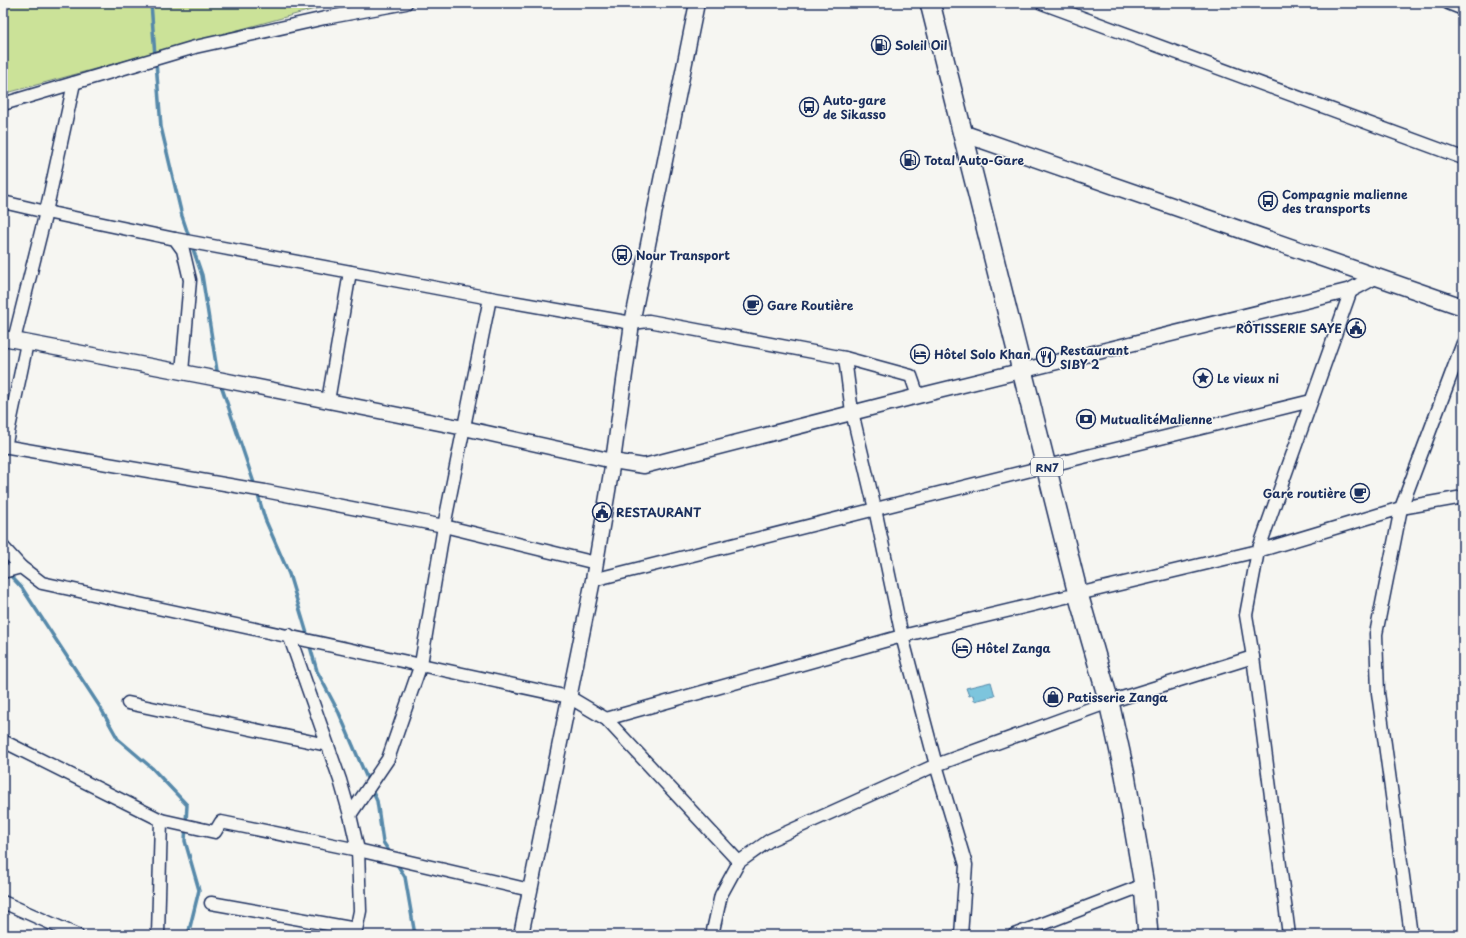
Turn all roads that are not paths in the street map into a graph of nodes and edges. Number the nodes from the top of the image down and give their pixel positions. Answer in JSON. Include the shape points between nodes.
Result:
{"nodes":[{"id":1,"x":406,"y":3,"type":"edge"},
{"id":2,"x":697,"y":3,"type":"edge"},
{"id":3,"x":930,"y":3,"type":"edge"},
{"id":4,"x":1042,"y":3,"type":"edge"},
{"id":5,"x":1450,"y":3,"type":"edge"},
{"id":6,"x":1463,"y":8,"type":"edge"},
{"id":7,"x":74,"y":83,"type":"junction"},
{"id":8,"x":3,"y":104,"type":"edge"},
{"id":9,"x":962,"y":132,"type":"junction"},
{"id":10,"x":1463,"y":158,"type":"edge"},
{"id":11,"x":3,"y":202,"type":"edge"},
{"id":12,"x":46,"y":212,"type":"junction"},
{"id":13,"x":175,"y":239,"type":"junction"},
{"id":14,"x":350,"y":272,"type":"junction"},
{"id":15,"x":1375,"y":277,"type":"junction"},
{"id":16,"x":1351,"y":290,"type":"junction"},
{"id":17,"x":490,"y":298,"type":"junction"},
{"id":18,"x":1463,"y":307,"type":"edge"},
{"id":19,"x":632,"y":323,"type":"junction"},
{"id":20,"x":14,"y":340,"type":"edge"},
{"id":21,"x":1463,"y":343,"type":"edge"},
{"id":22,"x":844,"y":358,"type":"junction"},
{"id":23,"x":1022,"y":370,"type":"junction"},
{"id":24,"x":182,"y":372,"type":"junction"},
{"id":25,"x":918,"y":396,"type":"junction"},
{"id":26,"x":328,"y":401,"type":"junction"},
{"id":27,"x":1311,"y":401,"type":"junction"},
{"id":28,"x":852,"y":412,"type":"junction"},
{"id":29,"x":464,"y":428,"type":"junction"},
{"id":30,"x":4,"y":447,"type":"edge"},
{"id":31,"x":613,"y":461,"type":"junction"},
{"id":32,"x":1047,"y":466,"type":"junction"},
{"id":33,"x":1463,"y":497,"type":"edge"},
{"id":34,"x":1401,"y":508,"type":"junction"},
{"id":35,"x":876,"y":509,"type":"junction"},
{"id":36,"x":444,"y":526,"type":"junction"},
{"id":37,"x":3,"y":548,"type":"edge"},
{"id":38,"x":1258,"y":551,"type":"junction"},
{"id":39,"x":596,"y":563,"type":"junction"},
{"id":40,"x":13,"y":570,"type":"edge"},
{"id":41,"x":593,"y":580,"type":"junction"},
{"id":42,"x":1078,"y":594,"type":"junction"},
{"id":43,"x":289,"y":635,"type":"junction"},
{"id":44,"x":902,"y":636,"type":"junction"},
{"id":45,"x":1253,"y":657,"type":"junction"},
{"id":46,"x":421,"y":664,"type":"junction"},
{"id":47,"x":569,"y":697,"type":"junction"},
{"id":48,"x":1109,"y":702,"type":"junction"},
{"id":49,"x":128,"y":703,"type":"dead end"},
{"id":50,"x":606,"y":719,"type":"junction"},
{"id":51,"x":3,"y":741,"type":"edge"},
{"id":52,"x":327,"y":745,"type":"junction"},
{"id":53,"x":936,"y":765,"type":"junction"},
{"id":54,"x":350,"y":815,"type":"junction"},
{"id":55,"x":161,"y":820,"type":"junction"},
{"id":56,"x":358,"y":850,"type":"junction"},
{"id":57,"x":739,"y":862,"type":"junction"},
{"id":58,"x":1144,"y":885,"type":"junction"},
{"id":59,"x":530,"y":890,"type":"junction"},
{"id":60,"x":3,"y":902,"type":"edge"},
{"id":61,"x":211,"y":903,"type":"dead end"},
{"id":62,"x":356,"y":932,"type":"edge"},
{"id":63,"x":77,"y":935,"type":"edge"},
{"id":64,"x":158,"y":935,"type":"edge"},
{"id":65,"x":521,"y":935,"type":"edge"},
{"id":66,"x":712,"y":935,"type":"edge"},
{"id":67,"x":961,"y":935,"type":"edge"},
{"id":68,"x":1014,"y":935,"type":"edge"},
{"id":69,"x":1148,"y":935,"type":"edge"},
{"id":70,"x":1289,"y":935,"type":"edge"},
{"id":71,"x":1411,"y":935,"type":"edge"}],
"edges":[{"from":1,"to":7,"type":"street","via":[[195,47]]},
{"from":2,"to":19,"type":"street"},
{"from":3,"to":9,"type":"highway","number":"RN7"},
{"from":4,"to":10,"type":"street"},
{"from":5,"to":6,"type":"street"},
{"from":7,"to":8,"type":"street"},
{"from":7,"to":12,"type":"street"},
{"from":9,"to":15,"type":"main road"},
{"from":9,"to":23,"type":"highway","number":"RN7"},
{"from":11,"to":12,"type":"street"},
{"from":12,"to":13,"type":"street"},
{"from":12,"to":20,"type":"street"},
{"from":13,"to":14,"type":"street"},
{"from":13,"to":24,"type":"street","via":[[183,250],[190,280]]},
{"from":14,"to":17,"type":"street"},
{"from":14,"to":26,"type":"street"},
{"from":15,"to":16,"type":"street"},
{"from":15,"to":18,"type":"main road"},
{"from":16,"to":23,"type":"street"},
{"from":16,"to":27,"type":"street"},
{"from":17,"to":19,"type":"street"},
{"from":17,"to":29,"type":"street"},
{"from":19,"to":22,"type":"street","via":[[649,321]]},
{"from":19,"to":31,"type":"street"},
{"from":20,"to":24,"type":"street"},
{"from":20,"to":30,"type":"street"},
{"from":21,"to":34,"type":"street"},
{"from":22,"to":25,"type":"street","via":[[911,376]]},
{"from":22,"to":28,"type":"street"},
{"from":23,"to":25,"type":"street"},
{"from":23,"to":32,"type":"highway","number":"RN7"},
{"from":24,"to":26,"type":"street"},
{"from":25,"to":28,"type":"street"},
{"from":26,"to":29,"type":"street"},
{"from":27,"to":32,"type":"street"},
{"from":27,"to":38,"type":"street"},
{"from":28,"to":31,"type":"street","via":[[644,466]]},
{"from":28,"to":35,"type":"street"},
{"from":29,"to":31,"type":"street"},
{"from":29,"to":36,"type":"street"},
{"from":30,"to":36,"type":"street","via":[[265,490]]},
{"from":31,"to":39,"type":"street"},
{"from":32,"to":35,"type":"street"},
{"from":32,"to":42,"type":"highway","number":"RN7"},
{"from":33,"to":34,"type":"street"},
{"from":34,"to":38,"type":"street"},
{"from":34,"to":71,"type":"street","via":[[1376,634],[1378,693]]},
{"from":35,"to":41,"type":"street"},
{"from":35,"to":44,"type":"street"},
{"from":36,"to":39,"type":"street"},
{"from":36,"to":46,"type":"street"},
{"from":37,"to":40,"type":"street"},
{"from":38,"to":42,"type":"street"},
{"from":38,"to":45,"type":"street","via":[[1246,614]]},
{"from":39,"to":41,"type":"street"},
{"from":40,"to":43,"type":"street","via":[[42,583]]},
{"from":41,"to":47,"type":"street"},
{"from":42,"to":44,"type":"street"},
{"from":42,"to":48,"type":"highway","number":"RN7"},
{"from":43,"to":46,"type":"street"},
{"from":43,"to":52,"type":"street"},
{"from":44,"to":50,"type":"street"},
{"from":44,"to":53,"type":"street"},
{"from":45,"to":48,"type":"street"},
{"from":45,"to":70,"type":"street"},
{"from":46,"to":47,"type":"street"},
{"from":46,"to":54,"type":"street","via":[[388,759]]},
{"from":47,"to":50,"type":"street"},
{"from":47,"to":59,"type":"street"},
{"from":48,"to":53,"type":"street"},
{"from":48,"to":58,"type":"highway","number":"RN7","via":[[1125,775]]},
{"from":49,"to":52,"type":"street"},
{"from":50,"to":57,"type":"street"},
{"from":51,"to":55,"type":"street"},
{"from":52,"to":54,"type":"street"},
{"from":53,"to":57,"type":"street","via":[[770,840]]},
{"from":53,"to":67,"type":"street","via":[[966,865]]},
{"from":54,"to":56,"type":"street"},
{"from":55,"to":56,"type":"street","via":[[215,832],[221,822]]},
{"from":55,"to":64,"type":"street"},
{"from":56,"to":59,"type":"street"},
{"from":56,"to":62,"type":"street","via":[[360,911]]},
{"from":57,"to":66,"type":"street","via":[[721,895]]},
{"from":58,"to":68,"type":"street"},
{"from":58,"to":69,"type":"highway","number":"RN7"},
{"from":59,"to":65,"type":"street"},
{"from":60,"to":63,"type":"street"},
{"from":61,"to":62,"type":"street"}]}
